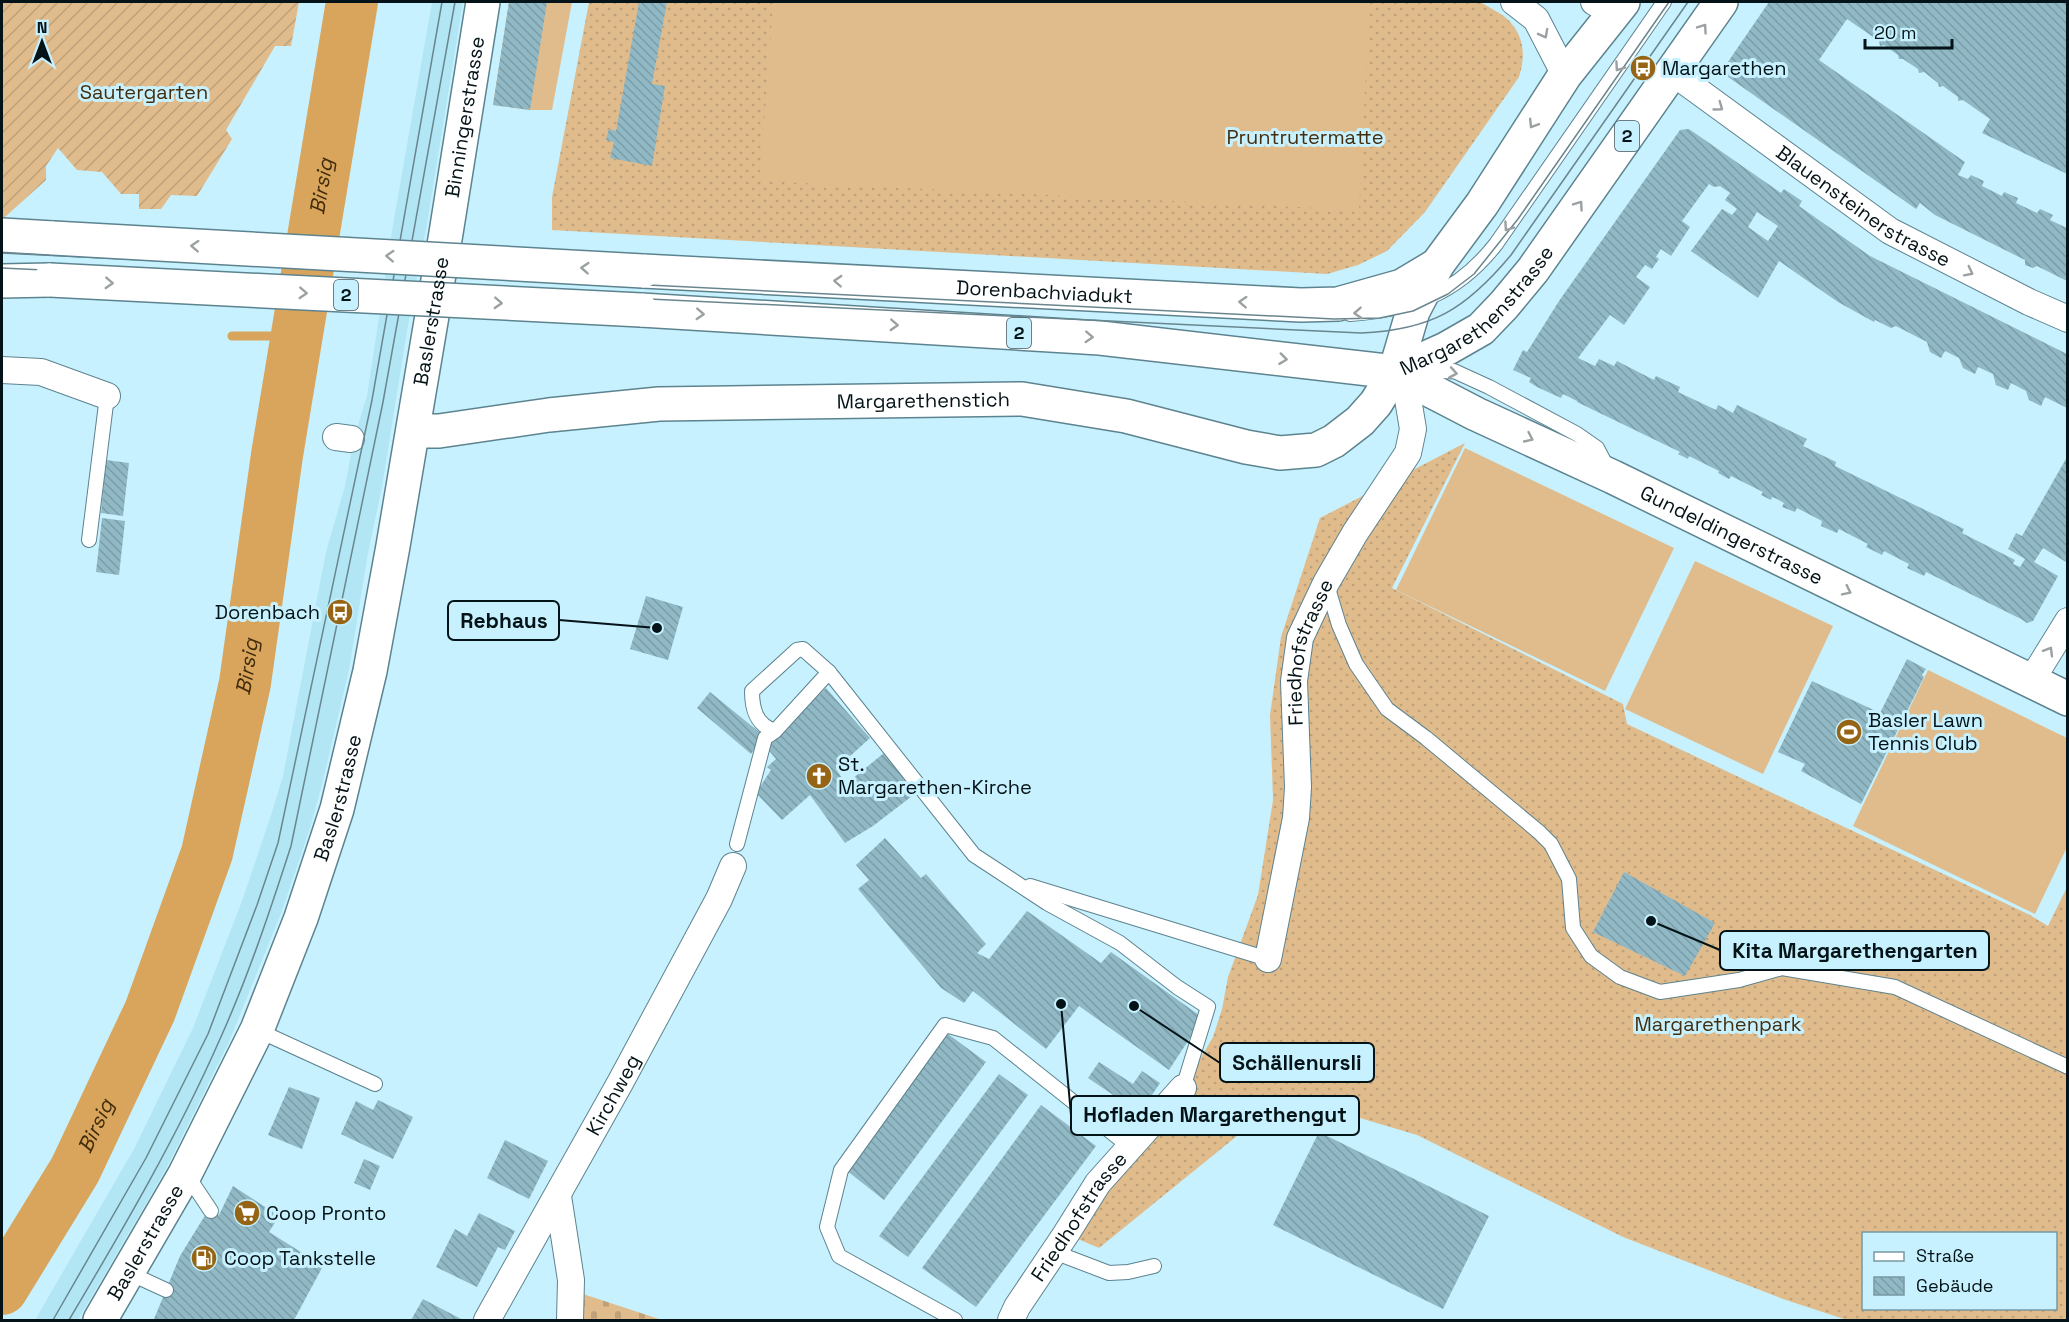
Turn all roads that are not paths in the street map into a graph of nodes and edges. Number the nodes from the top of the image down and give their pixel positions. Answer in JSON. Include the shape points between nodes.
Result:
{"nodes":[{"id":1,"x":483,"y":2,"type":"edge"},
{"id":2,"x":1514,"y":2,"type":"edge"},
{"id":3,"x":1664,"y":2,"type":"edge"},
{"id":4,"x":1721,"y":2,"type":"edge"},
{"id":5,"x":1610,"y":5,"type":"edge"},
{"id":6,"x":1672,"y":72,"type":"junction"},
{"id":7,"x":1564,"y":75,"type":"junction"},
{"id":8,"x":446,"y":233,"type":"joint"},
{"id":9,"x":2,"y":235,"type":"edge"},
{"id":10,"x":52,"y":238,"type":"junction"},
{"id":11,"x":2,"y":249,"type":"edge"},
{"id":12,"x":1437,"y":265,"type":"junction"},
{"id":13,"x":2,"y":269,"type":"edge"},
{"id":14,"x":50,"y":280,"type":"junction"},
{"id":15,"x":2,"y":281,"type":"edge"},
{"id":16,"x":1416,"y":304,"type":"junction"},
{"id":17,"x":1301,"y":305,"type":"junction"},
{"id":18,"x":2067,"y":319,"type":"edge"},
{"id":19,"x":2,"y":370,"type":"edge"},
{"id":20,"x":1395,"y":372,"type":"junction"},
{"id":21,"x":107,"y":396,"type":"joint"},
{"id":22,"x":413,"y":431,"type":"junction"},
{"id":23,"x":89,"y":540,"type":"dead end"},
{"id":24,"x":1326,"y":584,"type":"junction"},
{"id":25,"x":2067,"y":621,"type":"edge"},
{"id":26,"x":829,"y":672,"type":"junction"},
{"id":27,"x":2031,"y":681,"type":"junction"},
{"id":28,"x":2067,"y":699,"type":"edge"},
{"id":29,"x":775,"y":731,"type":"junction"},
{"id":30,"x":735,"y":855,"type":"joint"},
{"id":31,"x":1014,"y":881,"type":"junction"},
{"id":32,"x":1268,"y":959,"type":"joint"},
{"id":33,"x":257,"y":1030,"type":"junction"},
{"id":34,"x":2067,"y":1067,"type":"edge"},
{"id":35,"x":375,"y":1084,"type":"dead end"},
{"id":36,"x":1183,"y":1088,"type":"joint"},
{"id":37,"x":1130,"y":1147,"type":"junction"},
{"id":38,"x":185,"y":1173,"type":"junction"},
{"id":39,"x":558,"y":1196,"type":"junction"},
{"id":40,"x":211,"y":1210,"type":"dead end"},
{"id":41,"x":1054,"y":1252,"type":"junction"},
{"id":42,"x":1154,"y":1266,"type":"dead end"},
{"id":43,"x":129,"y":1273,"type":"junction"},
{"id":44,"x":166,"y":1290,"type":"dead end"},
{"id":45,"x":100,"y":1320,"type":"edge"},
{"id":46,"x":488,"y":1320,"type":"edge"},
{"id":47,"x":570,"y":1320,"type":"edge"},
{"id":48,"x":955,"y":1320,"type":"edge"},
{"id":49,"x":1011,"y":1320,"type":"edge"}],
"edges":[{"from":1,"to":8,"type":"main road","name":"Binningerstrasse"},
{"from":2,"to":7,"type":"street","one_way":true,"via":[[1536,19]]},
{"from":3,"to":16,"type":"lane","one_way":true,"via":[[1488,253],[1464,277]]},
{"from":6,"to":4,"type":"main road","name":"Margarethenstrasse","number":"2","one_way":true},
{"from":5,"to":7,"type":"main road","name":"Margarethenstrasse","number":"2"},
{"from":6,"to":18,"type":"street","name":"Blauensteinerstrasse","one_way":true,"via":[[1890,231]]},
{"from":20,"to":6,"type":"main road","name":"Margarethenstrasse","number":"2","one_way":true,"via":[[1481,329],[1504,306]]},
{"from":7,"to":12,"type":"main road","name":"Margarethenstrasse","number":"2","one_way":true,"via":[[1482,204]]},
{"from":8,"to":22,"type":"main road","name":"Baslerstrasse"},
{"from":9,"to":10,"type":"main road","number":"2"},
{"from":10,"to":11,"type":"lane"},
{"from":17,"to":10,"type":"main road","name":"Dorenbachviadukt","number":"2","one_way":true,"bridge":true},
{"from":12,"to":16,"type":"main road","name":"Margarethenstrasse"},
{"from":12,"to":17,"type":"main road","name":"Dorenbachviadukt","number":"2","via":[[1402,286],[1338,304]]},
{"from":13,"to":14,"type":"lane","via":[[24,270]]},
{"from":14,"to":15,"type":"main road","number":"2"},
{"from":14,"to":20,"type":"main road","number":"2","one_way":true,"bridge":true,"via":[[1100,338]]},
{"from":16,"to":17,"type":"lane","one_way":true,"via":[[1349,314]]},
{"from":16,"to":20,"type":"main road","name":"Margarethenstrasse"},
{"from":19,"to":21,"type":"street","via":[[41,372]]},
{"from":20,"to":22,"type":"main road","name":"Margarethenstich","via":[[1376,403],[1335,441],[1316,450],[1280,453],[1126,416],[1022,399],[659,404]]},
{"from":20,"to":24,"type":"street","name":"Friedhofstrasse","via":[[1408,399],[1413,429],[1408,453]]},
{"from":20,"to":27,"type":"main road","name":"Gundeldingerstrasse","one_way":true},
{"from":21,"to":23,"type":"lane"},
{"from":22,"to":33,"type":"main road","name":"Baslerstrasse","via":[[370,671],[337,809],[301,918]]},
{"from":24,"to":32,"type":"street","name":"Friedhofstrasse","via":[[1300,638],[1294,681],[1296,818]]},
{"from":24,"to":34,"type":"lane","via":[[1356,664],[1387,709],[1551,844],[1569,879],[1574,928],[1591,956],[1620,977],[1660,992],[1739,980],[1782,968],[1895,987]]},
{"from":27,"to":25,"type":"street","one_way":true},
{"from":26,"to":29,"type":"lane"},
{"from":26,"to":29,"type":"lane","via":[[803,649],[797,650],[752,691],[754,712],[763,726]]},
{"from":26,"to":31,"type":"lane","via":[[974,855]]},
{"from":27,"to":28,"type":"main road","name":"Gundeldingerstrasse"},
{"from":29,"to":30,"type":"lane","via":[[765,738]]},
{"from":30,"to":39,"type":"street","name":"Kirchweg","via":[[719,899]]},
{"from":31,"to":32,"type":"lane"},
{"from":31,"to":36,"type":"lane","name":"Friedhofstrasse","via":[[1120,943],[1208,1007]]},
{"from":33,"to":35,"type":"lane"},
{"from":33,"to":38,"type":"main road","name":"Baslerstrasse"},
{"from":36,"to":37,"type":"street","name":"Friedhofstrasse"},
{"from":37,"to":41,"type":"street","name":"Friedhofstrasse","via":[[1098,1183]]},
{"from":37,"to":48,"type":"lane","via":[[993,1038],[945,1024],[841,1170],[827,1227],[839,1256]]},
{"from":38,"to":40,"type":"lane"},
{"from":38,"to":43,"type":"main road","name":"Baslerstrasse"},
{"from":39,"to":46,"type":"street","name":"Kirchweg"},
{"from":39,"to":47,"type":"street","via":[[571,1280]]},
{"from":41,"to":42,"type":"lane","via":[[1109,1273]]},
{"from":41,"to":49,"type":"street","name":"Friedhofstrasse"},
{"from":43,"to":44,"type":"lane"},
{"from":43,"to":45,"type":"main road","name":"Baslerstrasse"}]}
